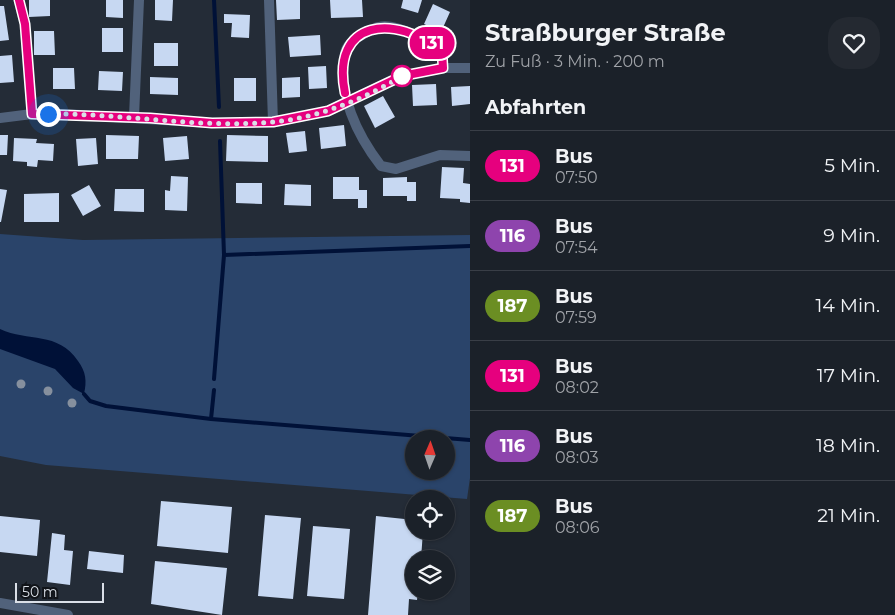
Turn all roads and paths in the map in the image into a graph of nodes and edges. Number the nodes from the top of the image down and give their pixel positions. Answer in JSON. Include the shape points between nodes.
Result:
{"nodes":[{"id":1,"x":19,"y":0,"type":"edge"},
{"id":2,"x":139,"y":0,"type":"edge"},
{"id":3,"x":269,"y":0,"type":"edge"},
{"id":4,"x":443,"y":68,"type":"junction"},
{"id":5,"x":470,"y":68,"type":"edge"},
{"id":6,"x":347,"y":103,"type":"junction"},
{"id":7,"x":32,"y":114,"type":"junction"},
{"id":8,"x":134,"y":117,"type":"junction"},
{"id":9,"x":0,"y":118,"type":"edge"},
{"id":10,"x":273,"y":122,"type":"junction"},
{"id":11,"x":470,"y":156,"type":"edge"},
{"id":12,"x":0,"y":603,"type":"edge"},
{"id":13,"x":68,"y":615,"type":"edge"}],
"edges":[{"from":1,"to":7,"type":"street","via":[[25,24]]},
{"from":2,"to":8,"type":"street"},
{"from":3,"to":10,"type":"street"},
{"from":4,"to":5,"type":"street"},
{"from":4,"to":6,"type":"street","via":[[402,76]]},
{"from":4,"to":6,"type":"street","via":[[442,52],[430,42],[380,26],[352,39],[345,52],[343,82]]},
{"from":6,"to":10,"type":"street","via":[[309,116]]},
{"from":6,"to":11,"type":"street","via":[[366,147],[381,166],[396,169],[440,155]]},
{"from":7,"to":8,"type":"street"},
{"from":7,"to":9,"type":"street"},
{"from":8,"to":10,"type":"street","via":[[212,123]]},
{"from":12,"to":13,"type":"street"}]}
